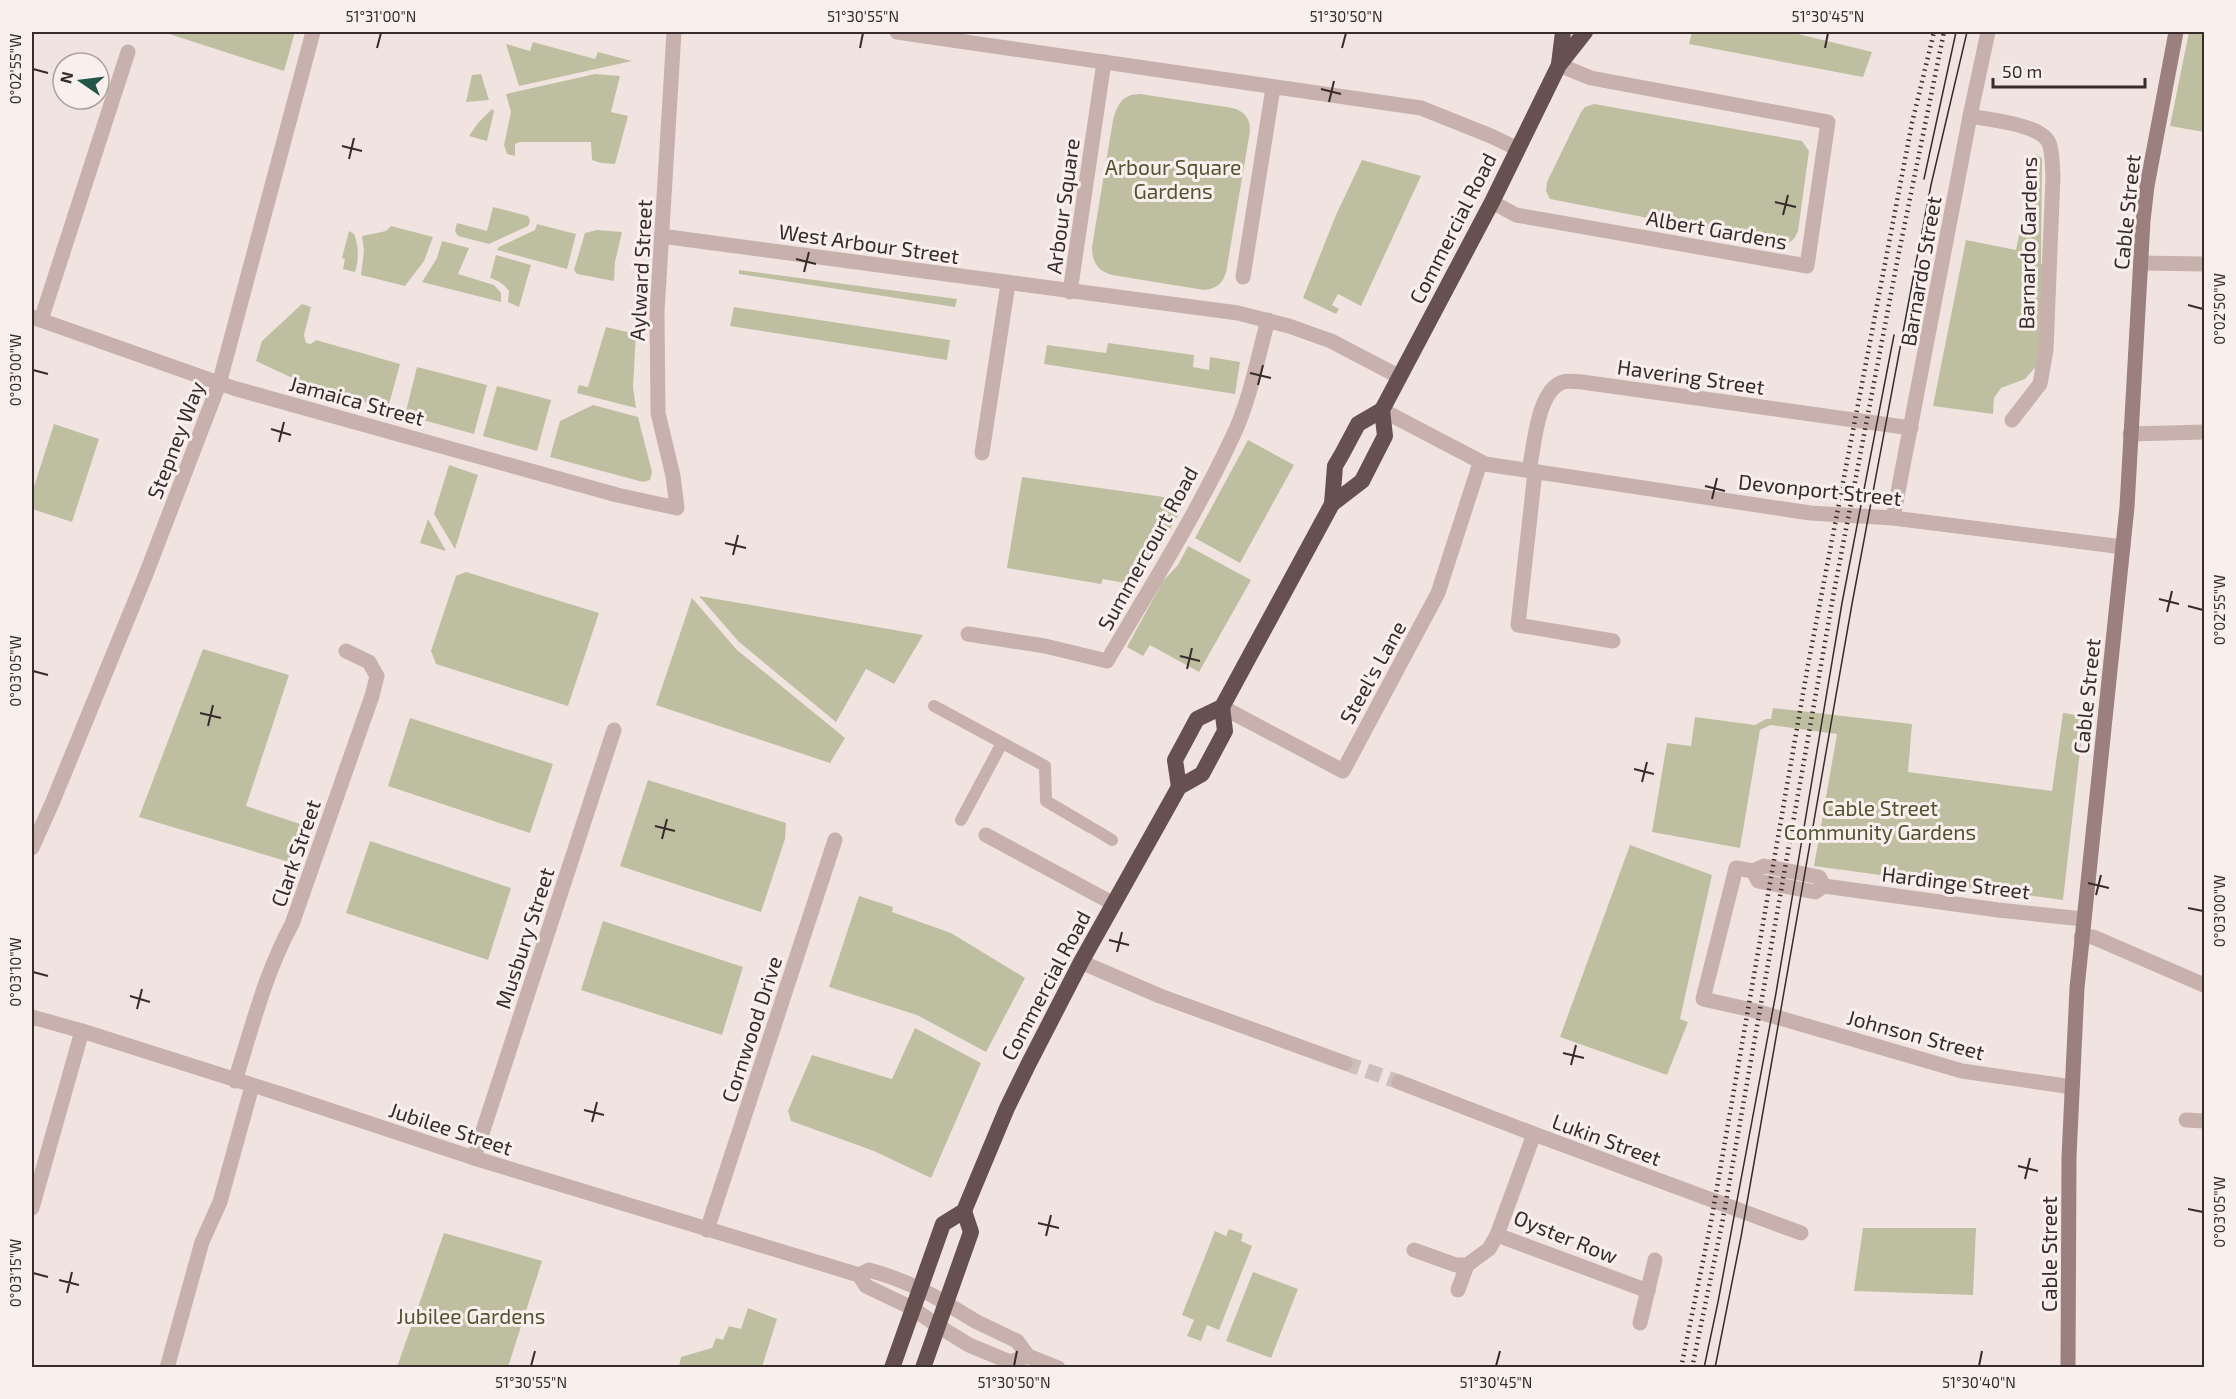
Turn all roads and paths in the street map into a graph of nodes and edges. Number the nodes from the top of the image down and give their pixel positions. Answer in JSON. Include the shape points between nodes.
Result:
{"nodes":[{"id":1,"x":313,"y":32,"type":"edge"},
{"id":2,"x":674,"y":32,"type":"edge"},
{"id":3,"x":897,"y":32,"type":"edge"},
{"id":4,"x":1563,"y":32,"type":"edge"},
{"id":5,"x":1585,"y":32,"type":"edge"},
{"id":6,"x":1988,"y":32,"type":"edge"},
{"id":7,"x":2176,"y":32,"type":"edge"},
{"id":8,"x":128,"y":52,"type":"dead end"},
{"id":9,"x":1104,"y":62,"type":"junction"},
{"id":10,"x":1559,"y":64,"type":"junction"},
{"id":11,"x":1273,"y":88,"type":"junction"},
{"id":12,"x":1970,"y":116,"type":"junction"},
{"id":13,"x":1518,"y":149,"type":"junction"},
{"id":14,"x":1492,"y":202,"type":"junction"},
{"id":15,"x":661,"y":236,"type":"junction"},
{"id":16,"x":2140,"y":263,"type":"junction"},
{"id":17,"x":2205,"y":264,"type":"edge"},
{"id":18,"x":1243,"y":277,"type":"dead end"},
{"id":19,"x":1008,"y":284,"type":"junction"},
{"id":20,"x":1070,"y":292,"type":"junction"},
{"id":21,"x":36,"y":318,"type":"edge"},
{"id":22,"x":1268,"y":320,"type":"junction"},
{"id":23,"x":1400,"y":377,"type":"junction"},
{"id":24,"x":219,"y":384,"type":"junction"},
{"id":25,"x":1382,"y":410,"type":"junction"},
{"id":26,"x":2012,"y":420,"type":"dead end"},
{"id":27,"x":1911,"y":428,"type":"junction"},
{"id":28,"x":2205,"y":432,"type":"edge"},
{"id":29,"x":2130,"y":435,"type":"junction"},
{"id":30,"x":982,"y":453,"type":"dead end"},
{"id":31,"x":1480,"y":463,"type":"junction"},
{"id":32,"x":1532,"y":472,"type":"junction"},
{"id":33,"x":1332,"y":504,"type":"junction"},
{"id":34,"x":677,"y":508,"type":"joint"},
{"id":35,"x":1893,"y":518,"type":"junction"},
{"id":36,"x":2123,"y":548,"type":"junction"},
{"id":37,"x":968,"y":634,"type":"dead end"},
{"id":38,"x":1613,"y":641,"type":"dead end"},
{"id":39,"x":346,"y":651,"type":"dead end"},
{"id":40,"x":934,"y":706,"type":"dead end"},
{"id":41,"x":1222,"y":706,"type":"junction"},
{"id":42,"x":614,"y":730,"type":"dead end"},
{"id":43,"x":1002,"y":743,"type":"junction"},
{"id":44,"x":1179,"y":787,"type":"junction"},
{"id":45,"x":961,"y":820,"type":"dead end"},
{"id":46,"x":986,"y":835,"type":"dead end"},
{"id":47,"x":835,"y":840,"type":"dead end"},
{"id":48,"x":1112,"y":840,"type":"dead end"},
{"id":49,"x":32,"y":848,"type":"edge"},
{"id":50,"x":1736,"y":868,"type":"joint"},
{"id":51,"x":1114,"y":903,"type":"junction"},
{"id":52,"x":2083,"y":919,"type":"junction"},
{"id":53,"x":2082,"y":937,"type":"junction"},
{"id":54,"x":1082,"y":962,"type":"junction"},
{"id":55,"x":2205,"y":985,"type":"edge"},
{"id":56,"x":32,"y":1017,"type":"edge"},
{"id":57,"x":82,"y":1031,"type":"junction"},
{"id":58,"x":1345,"y":1063,"type":"tunnel mouth"},
{"id":59,"x":235,"y":1081,"type":"junction"},
{"id":60,"x":1399,"y":1082,"type":"tunnel mouth"},
{"id":61,"x":252,"y":1086,"type":"junction"},
{"id":62,"x":2072,"y":1087,"type":"junction"},
{"id":63,"x":2186,"y":1120,"type":"dead end"},
{"id":64,"x":2205,"y":1121,"type":"edge"},
{"id":65,"x":1534,"y":1134,"type":"junction"},
{"id":66,"x":474,"y":1158,"type":"junction"},
{"id":67,"x":32,"y":1208,"type":"edge"},
{"id":68,"x":964,"y":1211,"type":"junction"},
{"id":69,"x":707,"y":1230,"type":"junction"},
{"id":70,"x":1801,"y":1233,"type":"dead end"},
{"id":71,"x":1497,"y":1235,"type":"junction"},
{"id":72,"x":1414,"y":1250,"type":"dead end"},
{"id":73,"x":1655,"y":1260,"type":"dead end"},
{"id":74,"x":1467,"y":1265,"type":"junction"},
{"id":75,"x":859,"y":1275,"type":"junction"},
{"id":76,"x":920,"y":1288,"type":"junction"},
{"id":77,"x":1458,"y":1290,"type":"dead end"},
{"id":78,"x":1648,"y":1291,"type":"junction"},
{"id":79,"x":947,"y":1305,"type":"junction"},
{"id":80,"x":912,"y":1308,"type":"junction"},
{"id":81,"x":1640,"y":1323,"type":"dead end"},
{"id":82,"x":938,"y":1326,"type":"junction"},
{"id":83,"x":1028,"y":1356,"type":"junction"},
{"id":84,"x":167,"y":1368,"type":"edge"},
{"id":85,"x":892,"y":1368,"type":"edge"},
{"id":86,"x":923,"y":1368,"type":"edge"},
{"id":87,"x":1058,"y":1368,"type":"edge"},
{"id":88,"x":2068,"y":1368,"type":"edge"}],
"edges":[{"from":1,"to":24,"type":"street","name":"Stepney Way"},
{"from":2,"to":15,"type":"street","name":"Aylward Street"},
{"from":3,"to":9,"type":"street"},
{"from":4,"to":10,"type":"highway","name":"Commercial Road"},
{"from":5,"to":10,"type":"highway","name":"Commercial Road"},
{"from":6,"to":12,"type":"street","name":"Barnardo Street"},
{"from":7,"to":16,"type":"main road","name":"Cable Street","via":[[2147,186]]},
{"from":8,"to":21,"type":"street"},
{"from":9,"to":11,"type":"street"},
{"from":9,"to":20,"type":"street","name":"Arbour Square"},
{"from":10,"to":13,"type":"highway","name":"Commercial Road"},
{"from":10,"to":14,"type":"street","name":"Albert Gardens","via":[[1591,78],[1828,122],[1807,266],[1515,215]]},
{"from":11,"to":13,"type":"street","via":[[1420,108]]},
{"from":11,"to":18,"type":"street"},
{"from":12,"to":26,"type":"street","name":"Barnardo Gardens","via":[[2040,133],[2049,142],[2052,157],[2046,350],[2040,384]]},
{"from":12,"to":27,"type":"street","name":"Barnardo Street"},
{"from":13,"to":14,"type":"highway","name":"Commercial Road"},
{"from":14,"to":23,"type":"highway","name":"Commercial Road"},
{"from":15,"to":19,"type":"street","name":"West Arbour Street"},
{"from":15,"to":34,"type":"street","name":"Aylward Street","via":[[657,413]]},
{"from":16,"to":17,"type":"street"},
{"from":16,"to":29,"type":"main road","name":"Cable Street"},
{"from":19,"to":20,"type":"street","name":"West Arbour Street"},
{"from":19,"to":30,"type":"street"},
{"from":20,"to":22,"type":"street","name":"Arbour Square"},
{"from":21,"to":24,"type":"street","name":"Jamaica Street"},
{"from":22,"to":23,"type":"street","name":"Arbour Square","via":[[1331,341]]},
{"from":22,"to":37,"type":"street","name":"Summercourt Road","via":[[1233,438],[1107,661]]},
{"from":23,"to":25,"type":"highway","name":"Commercial Road"},
{"from":24,"to":34,"type":"street","name":"Jamaica Street","via":[[617,495]]},
{"from":24,"to":49,"type":"street","name":"Stepney Way","via":[[146,574]]},
{"from":25,"to":31,"type":"street","name":"Devonport Street"},
{"from":25,"to":33,"type":"highway","name":"Commercial Road","via":[[1358,424],[1335,466]]},
{"from":25,"to":33,"type":"highway","name":"Commercial Road","via":[[1385,436],[1362,481]]},
{"from":27,"to":32,"type":"street","name":"Havering Street","via":[[1564,381],[1546,396],[1541,410]]},
{"from":27,"to":35,"type":"street","name":"Barnardo Street"},
{"from":28,"to":29,"type":"street"},
{"from":29,"to":36,"type":"main road","name":"Cable Street"},
{"from":31,"to":32,"type":"street","name":"Devonport Street"},
{"from":31,"to":41,"type":"street","name":"Steel's Lane","via":[[1431,610],[1343,771]]},
{"from":32,"to":35,"type":"street","name":"Devonport Street","via":[[1810,513]]},
{"from":32,"to":38,"type":"street","name":"Havering Street","via":[[1518,625]]},
{"from":33,"to":41,"type":"highway","name":"Commercial Road"},
{"from":35,"to":36,"type":"street","name":"Devonport Street"},
{"from":36,"to":52,"type":"main road","name":"Cable Street"},
{"from":39,"to":59,"type":"street","name":"Clark Street","via":[[369,662],[377,676],[372,696],[292,924],[269,974]]},
{"from":40,"to":43,"type":"street"},
{"from":41,"to":44,"type":"highway","name":"Commercial Road","via":[[1225,731],[1202,774]]},
{"from":41,"to":44,"type":"highway","via":[[1197,719],[1174,760]]},
{"from":42,"to":66,"type":"street","name":"Musbury Street"},
{"from":43,"to":45,"type":"street"},
{"from":43,"to":48,"type":"street","via":[[1045,766],[1046,801]]},
{"from":44,"to":51,"type":"highway","name":"Commercial Road"},
{"from":46,"to":51,"type":"street"},
{"from":47,"to":69,"type":"street","name":"Cornwood Drive"},
{"from":50,"to":52,"type":"street","name":"Hardinge Street","via":[[1753,871],[1758,881],[1815,892],[1824,886]]},
{"from":50,"to":62,"type":"street","name":"Johnson Street","via":[[1703,999],[1962,1071]]},
{"from":51,"to":54,"type":"highway","name":"Commercial Road"},
{"from":52,"to":53,"type":"main road","name":"Cable Street"},
{"from":53,"to":55,"type":"street","via":[[2093,937]]},
{"from":53,"to":62,"type":"main road","name":"Cable Street"},
{"from":54,"to":58,"type":"street","via":[[1160,996]]},
{"from":54,"to":68,"type":"highway","name":"Commercial Road","via":[[1012,1097]]},
{"from":56,"to":57,"type":"street","name":"Jubilee Street"},
{"from":57,"to":59,"type":"street","name":"Jubilee Street"},
{"from":57,"to":67,"type":"street"},
{"from":59,"to":61,"type":"street","name":"Jubilee Street"},
{"from":60,"to":65,"type":"street","name":"Lukin Street"},
{"from":61,"to":66,"type":"street","name":"Jubilee Street"},
{"from":61,"to":84,"type":"street"},
{"from":62,"to":88,"type":"main road","name":"Cable Street"},
{"from":63,"to":64,"type":"street"},
{"from":65,"to":70,"type":"street","name":"Lukin Street"},
{"from":65,"to":71,"type":"street","name":"Oyster Row"},
{"from":66,"to":69,"type":"street","name":"Jubilee Street"},
{"from":68,"to":76,"type":"highway","name":"Commercial Road","via":[[943,1224]]},
{"from":68,"to":79,"type":"highway","via":[[971,1232]]},
{"from":69,"to":75,"type":"street","name":"Jubilee Street"},
{"from":71,"to":74,"type":"street","via":[[1489,1249]]},
{"from":71,"to":78,"type":"street","name":"Oyster Row"},
{"from":72,"to":74,"type":"street"},
{"from":73,"to":78,"type":"street"},
{"from":74,"to":77,"type":"street"},
{"from":75,"to":76,"type":"street","name":"Jubilee Street","via":[[869,1270]]},
{"from":75,"to":80,"type":"street","name":"Jubilee Street","via":[[866,1286]]},
{"from":76,"to":79,"type":"street","name":"Jubilee Street"},
{"from":76,"to":80,"type":"highway","name":"Commercial Road"},
{"from":78,"to":81,"type":"street"},
{"from":79,"to":82,"type":"highway"},
{"from":79,"to":83,"type":"street","name":"Jubilee Street","via":[[1017,1341]]},
{"from":80,"to":82,"type":"street","name":"Jubilee Street"},
{"from":80,"to":85,"type":"highway","name":"Commercial Road"},
{"from":82,"to":83,"type":"street","name":"Jubilee Street","via":[[969,1345],[1010,1362]]},
{"from":82,"to":86,"type":"highway"},
{"from":83,"to":87,"type":"street"}]}
